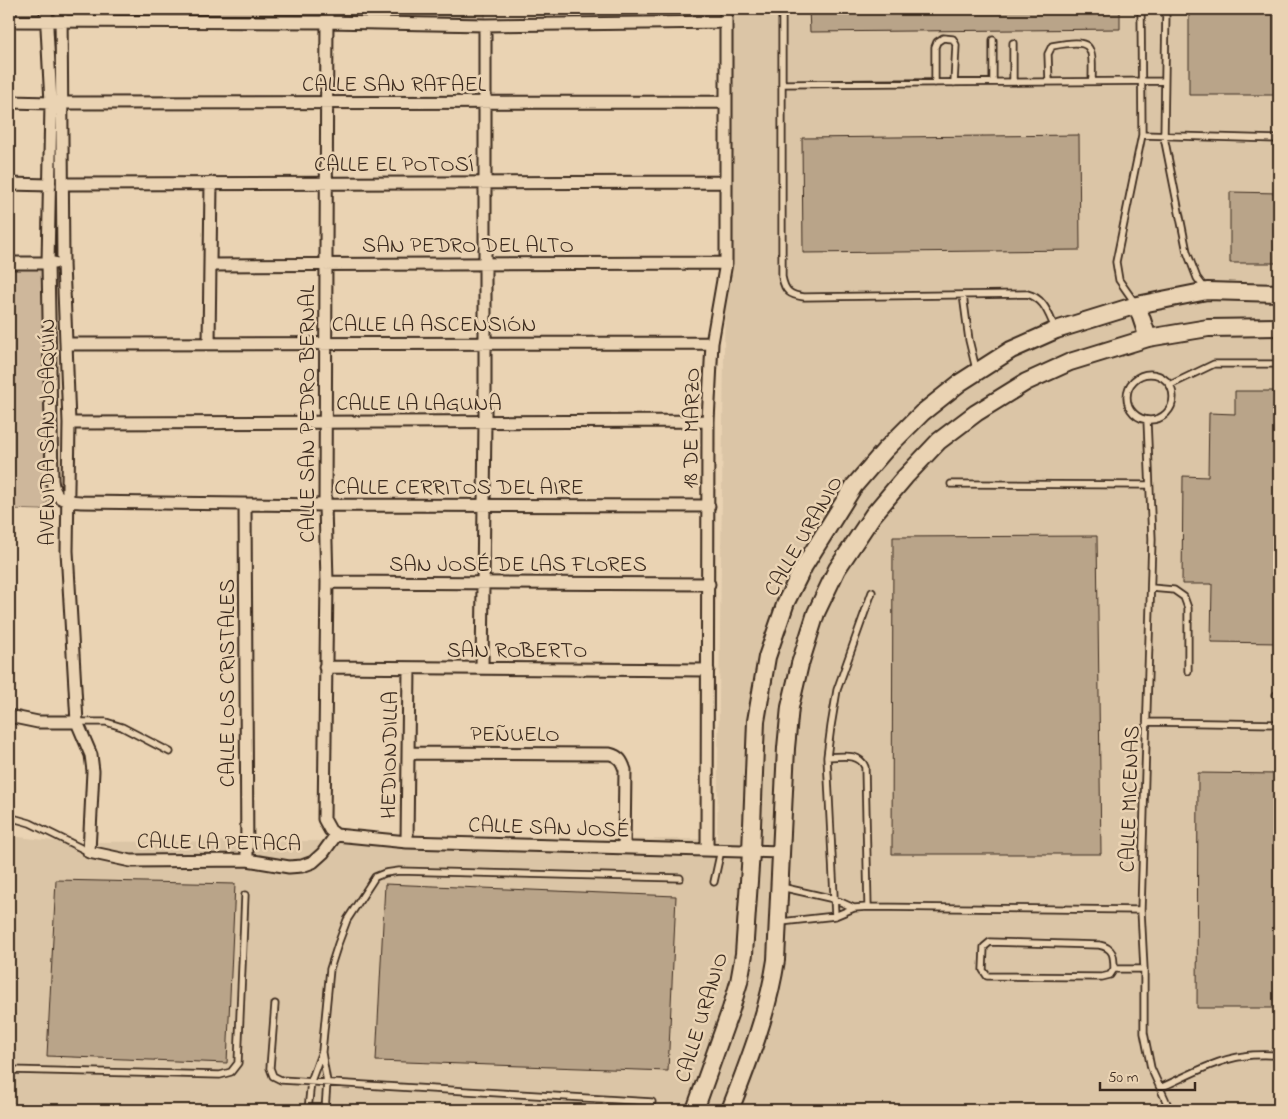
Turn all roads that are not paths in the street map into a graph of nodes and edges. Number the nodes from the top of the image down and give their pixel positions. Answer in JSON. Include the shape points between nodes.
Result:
{"nodes":[{"id":1,"x":61,"y":9,"type":"edge"},
{"id":2,"x":327,"y":9,"type":"edge"},
{"id":3,"x":726,"y":9,"type":"edge"},
{"id":4,"x":782,"y":9,"type":"edge"},
{"id":5,"x":1141,"y":9,"type":"edge"},
{"id":6,"x":1166,"y":9,"type":"edge"},
{"id":7,"x":47,"y":15,"type":"edge"},
{"id":8,"x":9,"y":21,"type":"edge"},
{"id":9,"x":62,"y":21,"type":"junction"},
{"id":10,"x":327,"y":22,"type":"junction"},
{"id":11,"x":726,"y":22,"type":"junction"},
{"id":12,"x":485,"y":25,"type":"junction"},
{"id":13,"x":993,"y":40,"type":"dead end"},
{"id":14,"x":1013,"y":43,"type":"dead end"},
{"id":15,"x":1092,"y":81,"type":"junction"},
{"id":16,"x":1140,"y":81,"type":"junction"},
{"id":17,"x":1164,"y":81,"type":"junction"},
{"id":18,"x":954,"y":82,"type":"junction"},
{"id":19,"x":993,"y":82,"type":"junction"},
{"id":20,"x":1013,"y":82,"type":"junction"},
{"id":21,"x":1049,"y":82,"type":"junction"},
{"id":22,"x":935,"y":83,"type":"junction"},
{"id":23,"x":782,"y":84,"type":"junction"},
{"id":24,"x":9,"y":102,"type":"edge"},
{"id":25,"x":484,"y":102,"type":"junction"},
{"id":26,"x":725,"y":102,"type":"junction"},
{"id":27,"x":50,"y":103,"type":"junction"},
{"id":28,"x":63,"y":103,"type":"junction"},
{"id":29,"x":326,"y":103,"type":"junction"},
{"id":30,"x":1142,"y":136,"type":"junction"},
{"id":31,"x":1164,"y":137,"type":"junction"},
{"id":32,"x":1279,"y":139,"type":"edge"},
{"id":33,"x":326,"y":182,"type":"junction"},
{"id":34,"x":725,"y":182,"type":"junction"},
{"id":35,"x":212,"y":183,"type":"junction"},
{"id":36,"x":485,"y":183,"type":"junction"},
{"id":37,"x":9,"y":184,"type":"edge"},
{"id":38,"x":63,"y":184,"type":"junction"},
{"id":39,"x":50,"y":185,"type":"junction"},
{"id":40,"x":9,"y":263,"type":"edge"},
{"id":41,"x":48,"y":263,"type":"junction"},
{"id":42,"x":63,"y":263,"type":"junction"},
{"id":43,"x":726,"y":263,"type":"junction"},
{"id":44,"x":485,"y":264,"type":"junction"},
{"id":45,"x":210,"y":265,"type":"junction"},
{"id":46,"x":326,"y":265,"type":"junction"},
{"id":47,"x":1208,"y":291,"type":"junction"},
{"id":48,"x":1279,"y":294,"type":"edge"},
{"id":49,"x":963,"y":295,"type":"junction"},
{"id":50,"x":1136,"y":305,"type":"junction"},
{"id":51,"x":1279,"y":327,"type":"edge"},
{"id":52,"x":1056,"y":330,"type":"junction"},
{"id":53,"x":1148,"y":338,"type":"junction"},
{"id":54,"x":209,"y":343,"type":"junction"},
{"id":55,"x":326,"y":343,"type":"junction"},
{"id":56,"x":486,"y":343,"type":"junction"},
{"id":57,"x":712,"y":343,"type":"junction"},
{"id":58,"x":66,"y":344,"type":"junction"},
{"id":59,"x":1279,"y":364,"type":"edge"},
{"id":60,"x":977,"y":372,"type":"junction"},
{"id":61,"x":1170,"y":385,"type":"junction"},
{"id":62,"x":1147,"y":420,"type":"junction"},
{"id":63,"x":708,"y":421,"type":"junction"},
{"id":64,"x":325,"y":422,"type":"junction"},
{"id":65,"x":485,"y":422,"type":"junction"},
{"id":66,"x":69,"y":423,"type":"junction"},
{"id":67,"x":951,"y":484,"type":"dead end"},
{"id":68,"x":1149,"y":485,"type":"junction"},
{"id":69,"x":64,"y":500,"type":"junction"},
{"id":70,"x":246,"y":505,"type":"junction"},
{"id":71,"x":325,"y":505,"type":"junction"},
{"id":72,"x":484,"y":505,"type":"junction"},
{"id":73,"x":709,"y":506,"type":"junction"},
{"id":74,"x":327,"y":582,"type":"junction"},
{"id":75,"x":484,"y":582,"type":"junction"},
{"id":76,"x":709,"y":584,"type":"junction"},
{"id":77,"x":1151,"y":588,"type":"junction"},
{"id":78,"x":872,"y":592,"type":"dead end"},
{"id":79,"x":325,"y":667,"type":"junction"},
{"id":80,"x":409,"y":668,"type":"junction"},
{"id":81,"x":482,"y":668,"type":"junction"},
{"id":82,"x":708,"y":670,"type":"junction"},
{"id":83,"x":1188,"y":671,"type":"dead end"},
{"id":84,"x":9,"y":716,"type":"edge"},
{"id":85,"x":77,"y":722,"type":"junction"},
{"id":86,"x":1148,"y":722,"type":"junction"},
{"id":87,"x":1279,"y":724,"type":"edge"},
{"id":88,"x":170,"y":752,"type":"dead end"},
{"id":89,"x":408,"y":753,"type":"junction"},
{"id":90,"x":828,"y":757,"type":"junction"},
{"id":91,"x":9,"y":817,"type":"edge"},
{"id":92,"x":336,"y":835,"type":"junction"},
{"id":93,"x":407,"y":842,"type":"junction"},
{"id":94,"x":624,"y":848,"type":"junction"},
{"id":95,"x":707,"y":850,"type":"junction"},
{"id":96,"x":721,"y":850,"type":"junction"},
{"id":97,"x":89,"y":852,"type":"junction"},
{"id":98,"x":751,"y":852,"type":"junction"},
{"id":99,"x":782,"y":852,"type":"junction"},
{"id":100,"x":247,"y":860,"type":"junction"},
{"id":101,"x":680,"y":878,"type":"dead end"},
{"id":102,"x":714,"y":882,"type":"dead end"},
{"id":103,"x":780,"y":887,"type":"junction"},
{"id":104,"x":245,"y":895,"type":"dead end"},
{"id":105,"x":834,"y":899,"type":"junction"},
{"id":106,"x":868,"y":907,"type":"junction"},
{"id":107,"x":854,"y":908,"type":"junction"},
{"id":108,"x":1141,"y":910,"type":"junction"},
{"id":109,"x":835,"y":916,"type":"junction"},
{"id":110,"x":779,"y":922,"type":"junction"},
{"id":111,"x":1144,"y":968,"type":"junction"},
{"id":112,"x":1114,"y":969,"type":"junction"},
{"id":113,"x":274,"y":1004,"type":"dead end"},
{"id":114,"x":322,"y":1051,"type":"junction"},
{"id":115,"x":1279,"y":1055,"type":"edge"},
{"id":116,"x":9,"y":1070,"type":"edge"},
{"id":117,"x":311,"y":1081,"type":"junction"},
{"id":118,"x":327,"y":1082,"type":"junction"},
{"id":119,"x":1160,"y":1088,"type":"junction"},
{"id":120,"x":652,"y":1102,"type":"dead end"},
{"id":121,"x":308,"y":1110,"type":"edge"},
{"id":122,"x":325,"y":1110,"type":"edge"},
{"id":123,"x":695,"y":1110,"type":"edge"},
{"id":124,"x":730,"y":1110,"type":"edge"},
{"id":125,"x":1170,"y":1110,"type":"edge"}],
"edges":[{"from":1,"to":9,"type":"street","name":"AVENIDA SAN JOAQUÍN"},
{"from":2,"to":10,"type":"street","name":"CALLE SAN PEDRO BERNAL"},
{"from":3,"to":11,"type":"street","name":"18 DE MARZO"},
{"from":4,"to":23,"type":"lane"},
{"from":5,"to":16,"type":"lane"},
{"from":6,"to":17,"type":"lane"},
{"from":7,"to":8,"type":"street"},
{"from":7,"to":9,"type":"street"},
{"from":7,"to":27,"type":"street","name":"AVENIDA SAN JOAQUÍN"},
{"from":9,"to":10,"type":"street"},
{"from":9,"to":28,"type":"street","name":"AVENIDA SAN JOAQUÍN"},
{"from":10,"to":12,"type":"street"},
{"from":10,"to":29,"type":"street","name":"CALLE SAN PEDRO BERNAL"},
{"from":11,"to":12,"type":"street"},
{"from":11,"to":26,"type":"street","name":"18 DE MARZO"},
{"from":12,"to":25,"type":"street"},
{"from":13,"to":19,"type":"lane"},
{"from":14,"to":20,"type":"lane"},
{"from":15,"to":16,"type":"lane"},
{"from":15,"to":21,"type":"lane"},
{"from":15,"to":21,"type":"lane","via":[[1089,46],[1064,43],[1052,46],[1048,54]]},
{"from":16,"to":17,"type":"lane"},
{"from":16,"to":30,"type":"lane"},
{"from":17,"to":31,"type":"lane"},
{"from":18,"to":19,"type":"lane"},
{"from":18,"to":22,"type":"lane"},
{"from":18,"to":22,"type":"lane","via":[[956,45],[953,39],[943,38],[935,47]]},
{"from":19,"to":20,"type":"lane"},
{"from":20,"to":21,"type":"lane"},
{"from":22,"to":23,"type":"lane"},
{"from":23,"to":49,"type":"lane","via":[[782,277],[788,292],[804,297]]},
{"from":24,"to":27,"type":"street"},
{"from":25,"to":26,"type":"street","name":"CALLE SAN RAFAEL"},
{"from":25,"to":29,"type":"street","name":"CALLE SAN RAFAEL"},
{"from":25,"to":36,"type":"street"},
{"from":26,"to":34,"type":"street","name":"18 DE MARZO"},
{"from":27,"to":39,"type":"street","name":"AVENIDA SAN JOAQUÍN"},
{"from":28,"to":29,"type":"street","name":"CALLE SAN RAFAEL"},
{"from":28,"to":38,"type":"street","name":"AVENIDA SAN JOAQUÍN"},
{"from":29,"to":33,"type":"street","name":"CALLE SAN PEDRO BERNAL"},
{"from":30,"to":31,"type":"lane"},
{"from":30,"to":50,"type":"lane","via":[[1116,262],[1119,280]]},
{"from":31,"to":32,"type":"lane"},
{"from":31,"to":47,"type":"lane","via":[[1187,252],[1197,278]]},
{"from":33,"to":35,"type":"street","name":"CALLE EL POTOSÍ"},
{"from":33,"to":36,"type":"street","name":"CALLE EL POTOSÍ"},
{"from":33,"to":46,"type":"street","name":"CALLE SAN PEDRO BERNAL"},
{"from":34,"to":36,"type":"street","name":"CALLE EL POTOSÍ"},
{"from":34,"to":43,"type":"street","name":"18 DE MARZO"},
{"from":35,"to":38,"type":"street","name":"CALLE EL POTOSÍ"},
{"from":35,"to":45,"type":"street"},
{"from":36,"to":44,"type":"street"},
{"from":37,"to":39,"type":"street"},
{"from":38,"to":42,"type":"street","name":"AVENIDA SAN JOAQUÍN"},
{"from":39,"to":41,"type":"street","name":"AVENIDA SAN JOAQUÍN"},
{"from":40,"to":41,"type":"street"},
{"from":41,"to":42,"type":"street"},
{"from":41,"to":69,"type":"street","name":"AVENIDA SAN JOAQUÍN","via":[[52,487]]},
{"from":42,"to":58,"type":"street","name":"AVENIDA SAN JOAQUÍN"},
{"from":43,"to":44,"type":"street","name":"SAN PEDRO DEL ALTO"},
{"from":43,"to":57,"type":"street","name":"18 DE MARZO"},
{"from":44,"to":46,"type":"street","name":"SAN PEDRO DEL ALTO"},
{"from":44,"to":56,"type":"street"},
{"from":45,"to":46,"type":"street","name":"SAN PEDRO DEL ALTO"},
{"from":45,"to":54,"type":"street"},
{"from":46,"to":55,"type":"street","name":"CALLE SAN PEDRO BERNAL"},
{"from":47,"to":48,"type":"street","name":"CALLE URANIO"},
{"from":47,"to":50,"type":"street","name":"CALLE URANIO"},
{"from":49,"to":52,"type":"lane","via":[[1034,296],[1045,307]]},
{"from":49,"to":60,"type":"lane"},
{"from":50,"to":52,"type":"street","name":"CALLE URANIO"},
{"from":50,"to":53,"type":"street"},
{"from":51,"to":53,"type":"street","via":[[1208,328]]},
{"from":52,"to":60,"type":"street","name":"CALLE URANIO","via":[[1011,350]]},
{"from":53,"to":99,"type":"street","via":[[1070,362],[1026,382],[976,414],[939,441],[873,515],[837,569],[816,613],[800,664],[790,707],[786,748]]},
{"from":54,"to":55,"type":"street","name":"CALLE LA ASCENSIÓN"},
{"from":54,"to":58,"type":"street","name":"CALLE LA ASCENSIÓN"},
{"from":55,"to":56,"type":"street","name":"CALLE LA ASCENSIÓN"},
{"from":55,"to":64,"type":"street","name":"CALLE SAN PEDRO BERNAL"},
{"from":56,"to":57,"type":"street","name":"CALLE LA ASCENSIÓN"},
{"from":56,"to":65,"type":"street"},
{"from":57,"to":63,"type":"street","name":"18 DE MARZO"},
{"from":58,"to":66,"type":"street","name":"AVENIDA SAN JOAQUÍN"},
{"from":59,"to":61,"type":"lane","via":[[1214,364]]},
{"from":60,"to":98,"type":"street","name":"CALLE URANIO","via":[[922,413],[854,486],[804,566],[786,602],[767,657],[756,721]]},
{"from":61,"to":62,"type":"lane","via":[[1171,406],[1161,417]]},
{"from":61,"to":62,"type":"lane","via":[[1152,373],[1138,376],[1128,387],[1129,408]]},
{"from":62,"to":68,"type":"lane","name":"CALLE MICENAS"},
{"from":63,"to":65,"type":"street","name":"CALLE LA LAGUNA"},
{"from":63,"to":73,"type":"street","name":"18 DE MARZO"},
{"from":64,"to":65,"type":"street","name":"CALLE LA LAGUNA"},
{"from":64,"to":66,"type":"street","name":"CALLE LA LAGUNA"},
{"from":64,"to":71,"type":"street","name":"CALLE SAN PEDRO BERNAL"},
{"from":65,"to":72,"type":"street"},
{"from":66,"to":69,"type":"street","name":"AVENIDA SAN JOAQUÍN"},
{"from":67,"to":68,"type":"lane"},
{"from":68,"to":77,"type":"lane","name":"CALLE MICENAS"},
{"from":69,"to":70,"type":"street","name":"CALLE CERRITOS DEL AIRE"},
{"from":69,"to":85,"type":"street","name":"AVENIDA SAN JOAQUÍN"},
{"from":70,"to":71,"type":"street","name":"CALLE CERRITOS DEL AIRE"},
{"from":70,"to":100,"type":"street","name":"CALLE LOS CRISTALES"},
{"from":71,"to":72,"type":"street","name":"CALLE CERRITOS DEL AIRE"},
{"from":71,"to":74,"type":"street","name":"CALLE SAN PEDRO BERNAL"},
{"from":72,"to":73,"type":"street","name":"CALLE CERRITOS DEL AIRE"},
{"from":72,"to":75,"type":"street"},
{"from":73,"to":76,"type":"street","name":"18 DE MARZO"},
{"from":74,"to":75,"type":"street","name":"SAN JOSÉ DE LAS FLORES"},
{"from":74,"to":79,"type":"street","name":"CALLE SAN PEDRO BERNAL"},
{"from":75,"to":76,"type":"street","name":"SAN JOSÉ DE LAS FLORES"},
{"from":75,"to":81,"type":"street"},
{"from":76,"to":82,"type":"street","name":"18 DE MARZO"},
{"from":77,"to":83,"type":"lane","via":[[1174,590],[1184,597],[1188,608]]},
{"from":77,"to":86,"type":"lane","name":"CALLE MICENAS"},
{"from":78,"to":90,"type":"lane","via":[[837,690]]},
{"from":79,"to":80,"type":"street","name":"SAN ROBERTO"},
{"from":79,"to":92,"type":"street","name":"CALLE SAN PEDRO BERNAL","via":[[324,819]]},
{"from":80,"to":81,"type":"street","name":"SAN ROBERTO"},
{"from":80,"to":89,"type":"street","name":"HEDIONDILLA"},
{"from":81,"to":82,"type":"street","name":"SAN ROBERTO"},
{"from":82,"to":95,"type":"street","name":"18 DE MARZO"},
{"from":84,"to":85,"type":"street","via":[[38,722]]},
{"from":85,"to":88,"type":"lane","via":[[106,722],[122,727]]},
{"from":85,"to":97,"type":"street","name":"AVENIDA SAN JOAQUÍN","via":[[91,755],[93,771]]},
{"from":86,"to":87,"type":"lane"},
{"from":86,"to":108,"type":"lane","name":"CALLE MICENAS"},
{"from":89,"to":93,"type":"street","name":"HEDIONDILLA"},
{"from":89,"to":94,"type":"street","name":"PEÑUELO","via":[[610,754],[620,758],[624,770]]},
{"from":90,"to":105,"type":"lane"},
{"from":90,"to":106,"type":"lane","via":[[856,756],[865,767]]},
{"from":91,"to":97,"type":"lane","via":[[30,823]]},
{"from":92,"to":93,"type":"street","name":"CALLE SAN JOSÉ"},
{"from":92,"to":100,"type":"street","name":"CALLE LA PETACA","via":[[323,853],[302,866]]},
{"from":93,"to":94,"type":"street","name":"CALLE SAN JOSÉ"},
{"from":94,"to":95,"type":"street","name":"CALLE SAN JOSÉ"},
{"from":95,"to":96,"type":"street","name":"CALLE SAN JOSÉ"},
{"from":96,"to":98,"type":"street","name":"CALLE SAN JOSÉ"},
{"from":96,"to":102,"type":"lane"},
{"from":97,"to":100,"type":"street","name":"CALLE LA PETACA","via":[[131,861]]},
{"from":98,"to":99,"type":"street","name":"CALLE SAN JOSÉ"},
{"from":98,"to":123,"type":"street","name":"CALLE URANIO","via":[[739,982]]},
{"from":99,"to":103,"type":"street"},
{"from":101,"to":114,"type":"lane","via":[[399,871],[379,874],[347,920],[338,944],[330,969]]},
{"from":103,"to":105,"type":"lane"},
{"from":103,"to":110,"type":"street"},
{"from":104,"to":116,"type":"lane","via":[[238,1063],[231,1072],[220,1076]]},
{"from":105,"to":107,"type":"lane"},
{"from":105,"to":109,"type":"lane"},
{"from":106,"to":107,"type":"lane"},
{"from":106,"to":108,"type":"lane"},
{"from":107,"to":109,"type":"lane"},
{"from":108,"to":111,"type":"lane","name":"CALLE MICENAS"},
{"from":109,"to":110,"type":"lane"},
{"from":110,"to":124,"type":"street","via":[[771,993]]},
{"from":111,"to":112,"type":"lane"},
{"from":111,"to":119,"type":"lane","name":"CALLE MICENAS","via":[[1144,1033],[1151,1068]]},
{"from":112,"to":112,"type":"lane","via":[[1113,952],[1100,945],[990,942],[984,947],[987,976],[1102,977],[1110,975]]},
{"from":113,"to":117,"type":"lane","via":[[271,1073],[281,1080]]},
{"from":114,"to":117,"type":"lane"},
{"from":114,"to":118,"type":"lane"},
{"from":115,"to":119,"type":"lane","via":[[1227,1060]]},
{"from":117,"to":118,"type":"lane"},
{"from":117,"to":121,"type":"lane"},
{"from":118,"to":120,"type":"lane"},
{"from":118,"to":122,"type":"lane"},
{"from":119,"to":125,"type":"lane","name":"CALLE MICENAS"}]}
